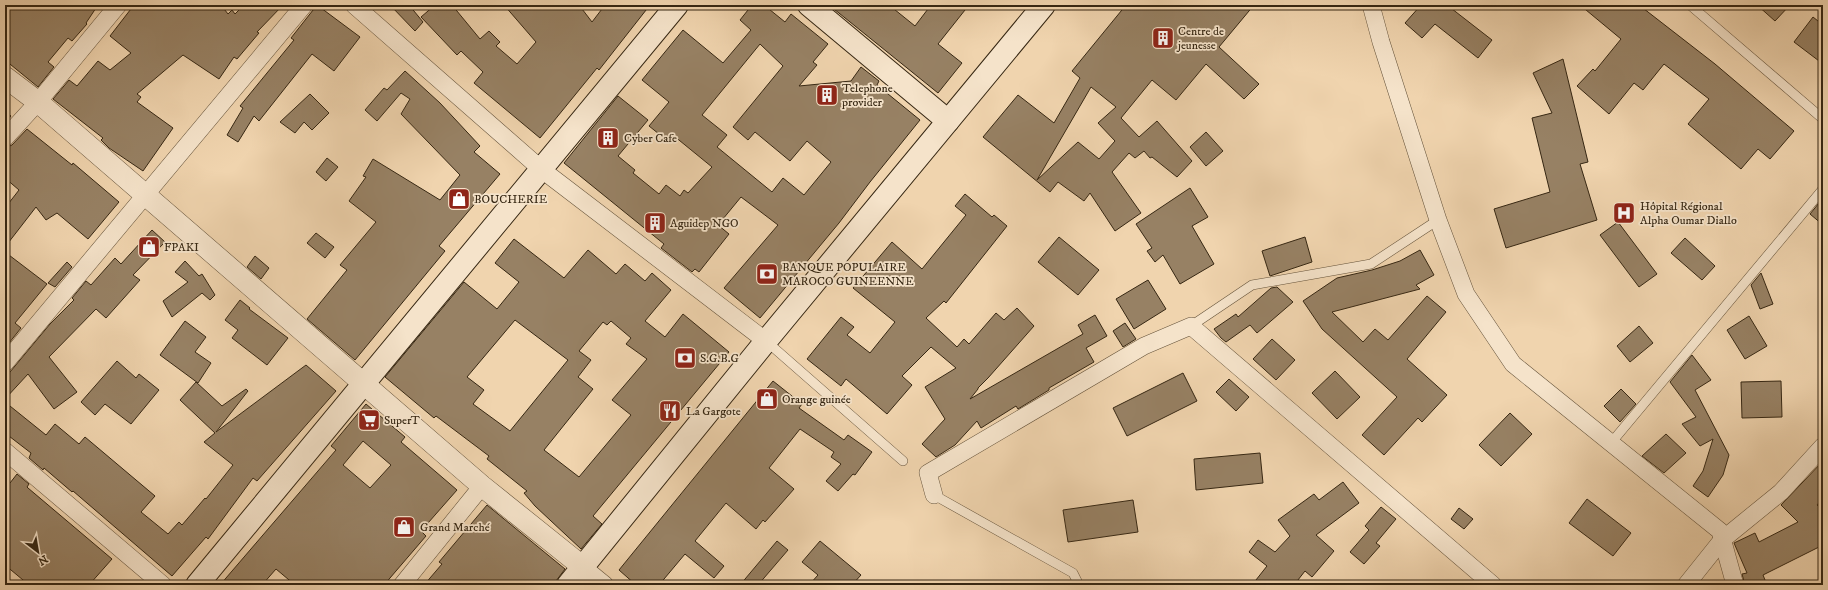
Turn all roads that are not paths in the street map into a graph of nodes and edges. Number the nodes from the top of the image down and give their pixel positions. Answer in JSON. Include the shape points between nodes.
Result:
{"nodes":[{"id":1,"x":118,"y":5,"type":"edge"},
{"id":2,"x":304,"y":5,"type":"edge"},
{"id":3,"x":354,"y":5,"type":"edge"},
{"id":4,"x":677,"y":5,"type":"edge"},
{"id":5,"x":809,"y":5,"type":"edge"},
{"id":6,"x":1044,"y":5,"type":"edge"},
{"id":7,"x":1371,"y":5,"type":"edge"},
{"id":8,"x":1690,"y":5,"type":"edge"},
{"id":9,"x":5,"y":76,"type":"edge"},
{"id":10,"x":38,"y":102,"type":"junction"},
{"id":11,"x":1823,"y":119,"type":"edge"},
{"id":12,"x":948,"y":121,"type":"junction"},
{"id":13,"x":5,"y":138,"type":"edge"},
{"id":14,"x":541,"y":169,"type":"junction"},
{"id":15,"x":1823,"y":190,"type":"edge"},
{"id":16,"x":146,"y":196,"type":"junction"},
{"id":17,"x":1438,"y":220,"type":"junction"},
{"id":18,"x":1191,"y":326,"type":"junction"},
{"id":19,"x":766,"y":341,"type":"junction"},
{"id":20,"x":5,"y":363,"type":"edge"},
{"id":21,"x":363,"y":384,"type":"junction"},
{"id":22,"x":1611,"y":443,"type":"junction"},
{"id":23,"x":1823,"y":446,"type":"edge"},
{"id":24,"x":5,"y":451,"type":"edge"},
{"id":25,"x":903,"y":460,"type":"dead end"},
{"id":26,"x":482,"y":486,"type":"junction"},
{"id":27,"x":934,"y":494,"type":"joint"},
{"id":28,"x":1722,"y":540,"type":"junction"},
{"id":29,"x":583,"y":567,"type":"junction"},
{"id":30,"x":163,"y":585,"type":"edge"},
{"id":31,"x":197,"y":585,"type":"edge"},
{"id":32,"x":402,"y":585,"type":"edge"},
{"id":33,"x":568,"y":585,"type":"edge"},
{"id":34,"x":605,"y":585,"type":"edge"},
{"id":35,"x":1079,"y":585,"type":"edge"},
{"id":36,"x":1494,"y":585,"type":"edge"},
{"id":37,"x":1686,"y":585,"type":"edge"},
{"id":38,"x":1735,"y":585,"type":"edge"}],
"edges":[{"from":1,"to":10,"type":"street"},
{"from":2,"to":16,"type":"street"},
{"from":3,"to":14,"type":"street"},
{"from":4,"to":14,"type":"main road"},
{"from":5,"to":12,"type":"main road"},
{"from":6,"to":12,"type":"main road"},
{"from":7,"to":17,"type":"street"},
{"from":8,"to":11,"type":"lane"},
{"from":9,"to":10,"type":"street"},
{"from":10,"to":13,"type":"street"},
{"from":10,"to":16,"type":"street"},
{"from":12,"to":19,"type":"main road"},
{"from":14,"to":19,"type":"street"},
{"from":14,"to":21,"type":"main road"},
{"from":15,"to":22,"type":"lane"},
{"from":16,"to":20,"type":"street"},
{"from":16,"to":21,"type":"street"},
{"from":17,"to":18,"type":"lane","via":[[1371,264],[1252,285]]},
{"from":17,"to":22,"type":"street","via":[[1466,294],[1513,364]]},
{"from":18,"to":27,"type":"street","via":[[1144,346],[928,473]]},
{"from":18,"to":36,"type":"street"},
{"from":19,"to":25,"type":"lane"},
{"from":19,"to":29,"type":"main road"},
{"from":21,"to":26,"type":"street"},
{"from":21,"to":31,"type":"main road"},
{"from":22,"to":28,"type":"street","via":[[1720,531]]},
{"from":23,"to":28,"type":"street","via":[[1781,492]]},
{"from":24,"to":30,"type":"street"},
{"from":26,"to":29,"type":"street"},
{"from":26,"to":32,"type":"street"},
{"from":27,"to":35,"type":"lane","via":[[1073,573]]},
{"from":28,"to":37,"type":"street"},
{"from":28,"to":38,"type":"street"},
{"from":29,"to":33,"type":"main road"},
{"from":29,"to":34,"type":"street"}]}
